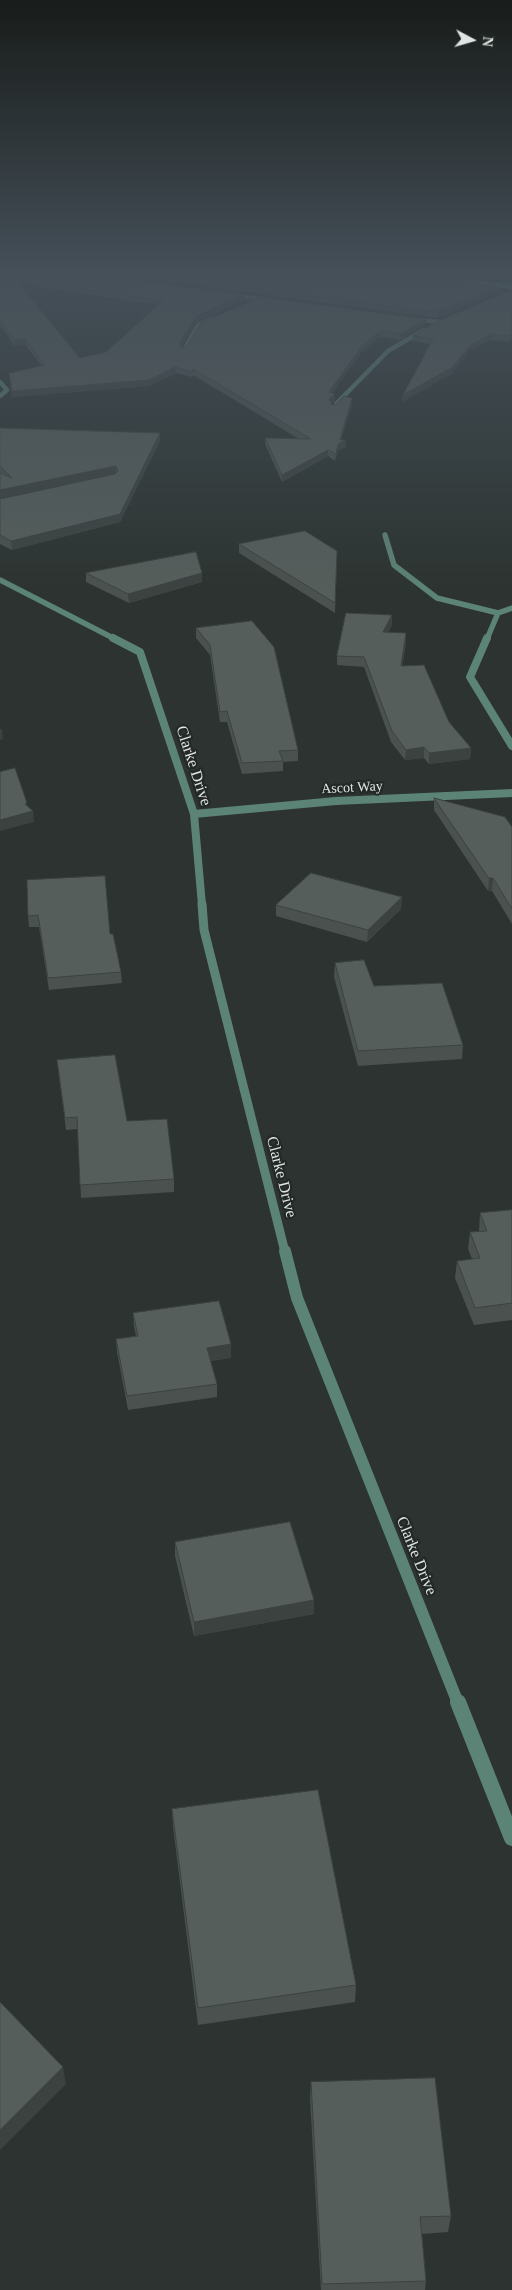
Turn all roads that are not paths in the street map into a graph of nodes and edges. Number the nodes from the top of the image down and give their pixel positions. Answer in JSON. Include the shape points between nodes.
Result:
{"nodes":[{"id":1,"x":2,"y":384,"type":"edge"},
{"id":2,"x":356,"y":384,"type":"edge"},
{"id":3,"x":0,"y":396,"type":"edge"},
{"id":4,"x":333,"y":407,"type":"edge"},
{"id":5,"x":386,"y":535,"type":"dead end"},
{"id":6,"x":0,"y":580,"type":"edge"},
{"id":7,"x":512,"y":608,"type":"edge"},
{"id":8,"x":498,"y":613,"type":"junction"},
{"id":9,"x":512,"y":746,"type":"edge"},
{"id":10,"x":512,"y":793,"type":"edge"},
{"id":11,"x":194,"y":814,"type":"junction"},
{"id":12,"x":512,"y":1838,"type":"edge"}],
"edges":[{"from":1,"to":3,"type":"street","via":[[7,390]]},
{"from":2,"to":4,"type":"street"},
{"from":5,"to":8,"type":"street","via":[[394,565],[437,598]]},
{"from":6,"to":11,"type":"street","name":"Clarke Drive","via":[[140,652]]},
{"from":7,"to":8,"type":"street"},
{"from":8,"to":9,"type":"street","via":[[470,677]]},
{"from":10,"to":11,"type":"street","name":"Ascot Way","via":[[336,801]]},
{"from":11,"to":12,"type":"street","name":"Clarke Drive","via":[[204,930],[297,1298]]}]}
